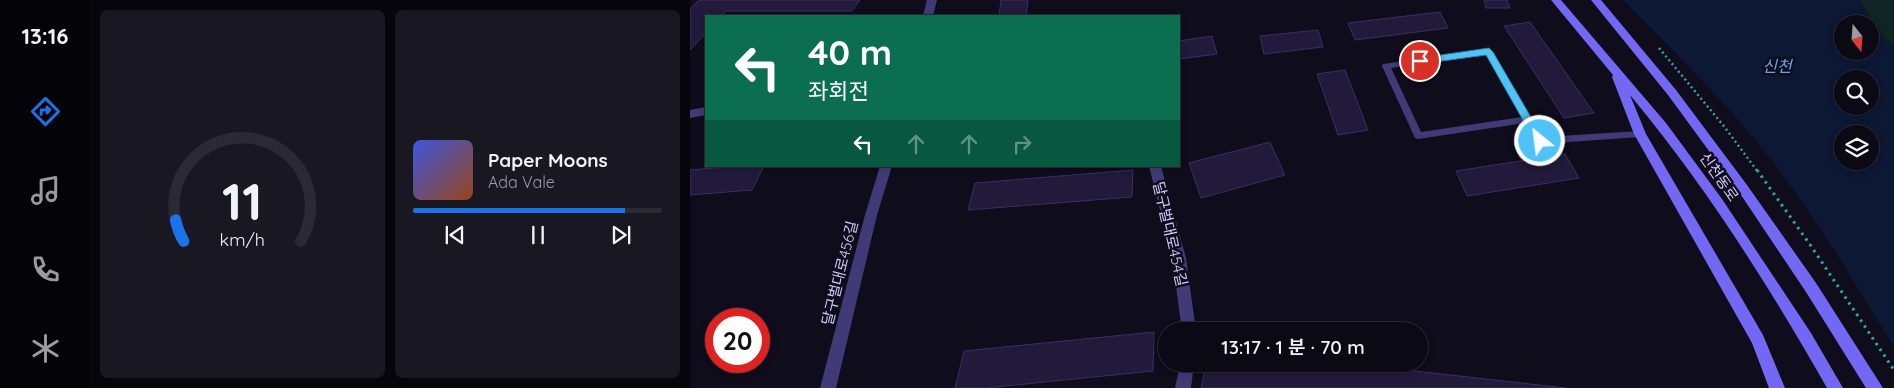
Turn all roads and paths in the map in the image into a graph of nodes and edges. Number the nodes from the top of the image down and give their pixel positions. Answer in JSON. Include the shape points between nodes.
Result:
{"nodes":[{"id":1,"x":932,"y":0,"type":"edge"},
{"id":2,"x":1556,"y":0,"type":"edge"},
{"id":3,"x":1596,"y":0,"type":"edge"},
{"id":4,"x":928,"y":15,"type":"edge"},
{"id":5,"x":1612,"y":66,"type":"junction"},
{"id":6,"x":705,"y":111,"type":"edge"},
{"id":7,"x":690,"y":114,"type":"edge"},
{"id":8,"x":1528,"y":119,"type":"junction"},
{"id":9,"x":1640,"y":134,"type":"junction"},
{"id":10,"x":886,"y":167,"type":"edge"},
{"id":11,"x":1155,"y":167,"type":"edge"},
{"id":12,"x":1188,"y":322,"type":"edge"},
{"id":13,"x":1186,"y":372,"type":"edge"},
{"id":14,"x":828,"y":388,"type":"edge"},
{"id":15,"x":1183,"y":388,"type":"edge"},
{"id":16,"x":1777,"y":388,"type":"edge"},
{"id":17,"x":1835,"y":388,"type":"edge"},
{"id":18,"x":1875,"y":388,"type":"edge"}],
"edges":[{"from":1,"to":4,"type":"street"},
{"from":2,"to":5,"type":"main road","name":"신천동로"},
{"from":3,"to":18,"type":"main road","name":"신천동로","via":[[1714,147]]},
{"from":5,"to":9,"type":"main road"},
{"from":5,"to":17,"type":"main road","name":"신천동로","via":[[1662,126],[1718,203]]},
{"from":6,"to":7,"type":"street"},
{"from":8,"to":8,"type":"lane","via":[[1489,52],[1386,66],[1418,136]]},
{"from":8,"to":9,"type":"lane","via":[[1540,141]]},
{"from":9,"to":16,"type":"main road","via":[[1758,340]]},
{"from":10,"to":14,"type":"street","name":"달구벌대로456길"},
{"from":11,"to":12,"type":"street","name":"달구벌대로454길","via":[[1179,258]]},
{"from":13,"to":15,"type":"street"}]}
